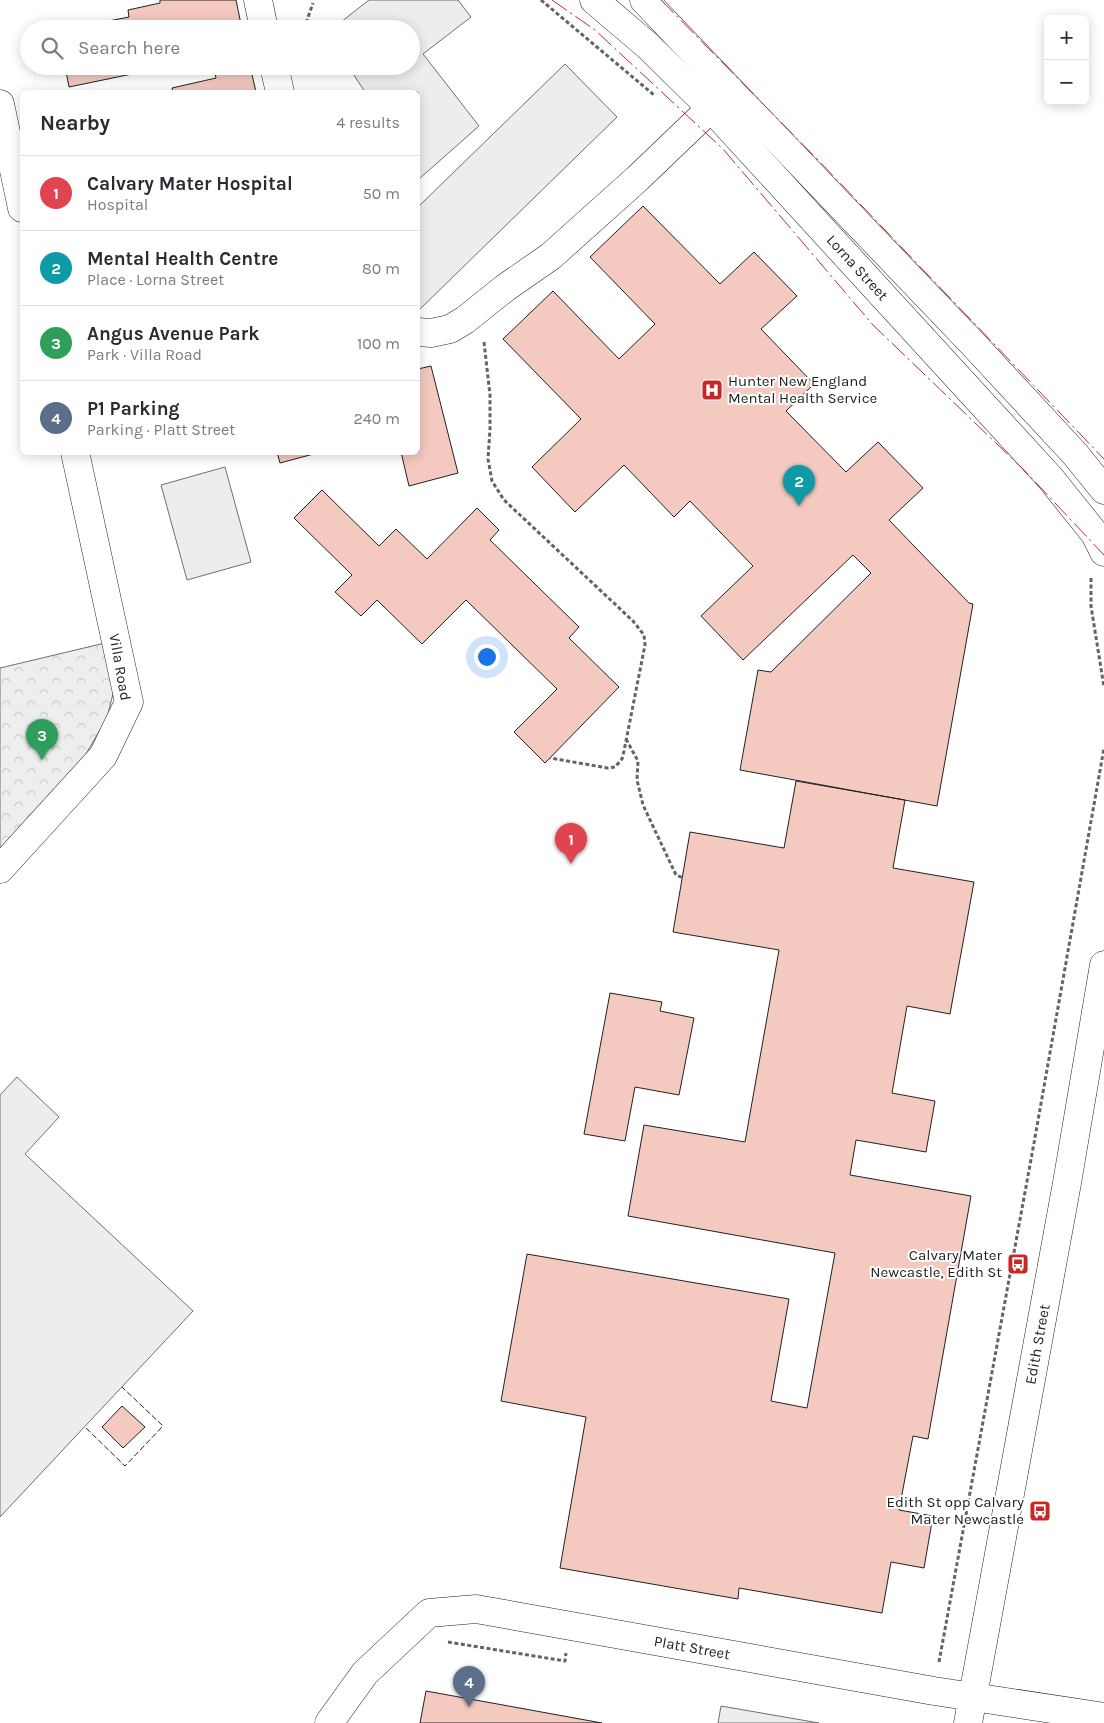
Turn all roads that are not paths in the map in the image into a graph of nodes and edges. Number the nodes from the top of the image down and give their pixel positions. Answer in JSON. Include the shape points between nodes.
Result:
{"nodes":[{"id":1,"x":258,"y":0,"type":"edge"},
{"id":2,"x":594,"y":0,"type":"edge"},
{"id":3,"x":644,"y":0,"type":"edge"},
{"id":4,"x":262,"y":20,"type":"edge"},
{"id":5,"x":276,"y":75,"type":"edge"},
{"id":6,"x":280,"y":90,"type":"edge"},
{"id":7,"x":0,"y":104,"type":"edge"},
{"id":8,"x":711,"y":108,"type":"junction"},
{"id":9,"x":20,"y":199,"type":"edge"},
{"id":10,"x":420,"y":332,"type":"edge"},
{"id":11,"x":1074,"y":454,"type":"junction"},
{"id":12,"x":76,"y":455,"type":"edge"},
{"id":13,"x":1104,"y":484,"type":"edge"},
{"id":14,"x":1104,"y":490,"type":"edge"},
{"id":15,"x":1104,"y":552,"type":"edge"},
{"id":16,"x":0,"y":869,"type":"edge"},
{"id":17,"x":1104,"y":965,"type":"edge"},
{"id":18,"x":970,"y":1710,"type":"edge"},
{"id":19,"x":1104,"y":1717,"type":"edge"},
{"id":20,"x":329,"y":1723,"type":"edge"}],
"edges":[{"from":1,"to":4,"type":"main road"},
{"from":2,"to":8,"type":"main road","name":"Lorna Street","via":[[648,46]]},
{"from":3,"to":11,"type":"main road","name":"Lorna Street","via":[[968,338]]},
{"from":5,"to":6,"type":"main road"},
{"from":7,"to":9,"type":"main road"},
{"from":8,"to":10,"type":"main road","via":[[551,256],[450,329]]},
{"from":8,"to":15,"type":"main road","name":"Lorna Street","via":[[1051,479],[1095,534]]},
{"from":11,"to":13,"type":"main road","name":"Lorna Street"},
{"from":11,"to":14,"type":"main road","name":"Lorna Street"},
{"from":12,"to":16,"type":"main road","name":"Villa Road","via":[[129,702],[103,756]]},
{"from":17,"to":18,"type":"main road","name":"Edith Street"},
{"from":18,"to":19,"type":"main road","name":"Platt Street"},
{"from":18,"to":20,"type":"main road","name":"Platt Street","via":[[476,1609],[429,1613],[365,1673]]}]}
